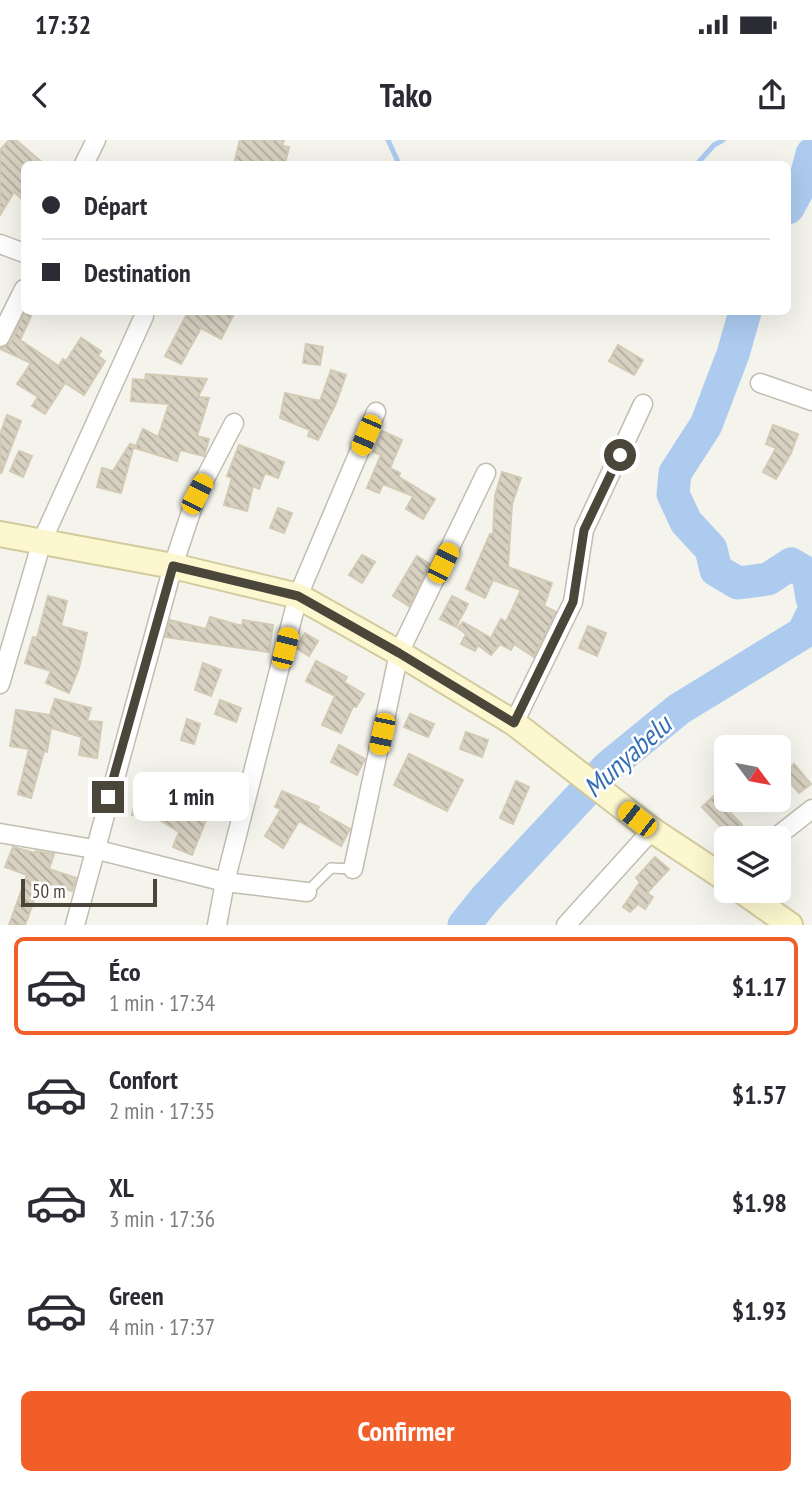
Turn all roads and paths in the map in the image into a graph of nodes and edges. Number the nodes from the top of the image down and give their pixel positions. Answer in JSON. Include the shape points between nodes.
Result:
{"nodes":[{"id":1,"x":96,"y":140,"type":"edge"},
{"id":2,"x":86,"y":161,"type":"edge"},
{"id":3,"x":0,"y":244,"type":"edge"},
{"id":4,"x":21,"y":252,"type":"edge"},
{"id":5,"x":21,"y":295,"type":"edge"},
{"id":6,"x":144,"y":316,"type":"dead end"},
{"id":7,"x":0,"y":337,"type":"edge"},
{"id":8,"x":760,"y":383,"type":"dead end"},
{"id":9,"x":812,"y":401,"type":"edge"},
{"id":10,"x":643,"y":404,"type":"dead end"},
{"id":11,"x":376,"y":412,"type":"dead end"},
{"id":12,"x":233,"y":423,"type":"dead end"},
{"id":13,"x":486,"y":473,"type":"dead end"},
{"id":14,"x":0,"y":534,"type":"edge"},
{"id":15,"x":41,"y":541,"type":"junction"},
{"id":16,"x":173,"y":566,"type":"junction"},
{"id":17,"x":298,"y":596,"type":"junction"},
{"id":18,"x":399,"y":653,"type":"junction"},
{"id":19,"x":0,"y":684,"type":"edge"},
{"id":20,"x":514,"y":723,"type":"junction"},
{"id":21,"x":812,"y":809,"type":"edge"},
{"id":22,"x":790,"y":826,"type":"edge"},
{"id":23,"x":652,"y":830,"type":"junction"},
{"id":24,"x":0,"y":833,"type":"edge"},
{"id":25,"x":94,"y":849,"type":"junction"},
{"id":26,"x":353,"y":869,"type":"joint"},
{"id":27,"x":714,"y":871,"type":"edge"},
{"id":28,"x":225,"y":882,"type":"junction"},
{"id":29,"x":307,"y":892,"type":"joint"},
{"id":30,"x":760,"y":903,"type":"edge"},
{"id":31,"x":75,"y":925,"type":"edge"},
{"id":32,"x":216,"y":925,"type":"edge"},
{"id":33,"x":566,"y":925,"type":"edge"},
{"id":34,"x":790,"y":925,"type":"edge"}],
"edges":[{"from":1,"to":2,"type":"street"},
{"from":3,"to":4,"type":"street"},
{"from":5,"to":7,"type":"street"},
{"from":6,"to":15,"type":"street"},
{"from":8,"to":9,"type":"street"},
{"from":10,"to":20,"type":"street","via":[[584,530],[573,602]]},
{"from":11,"to":17,"type":"street"},
{"from":12,"to":16,"type":"street","via":[[197,494]]},
{"from":13,"to":18,"type":"street"},
{"from":14,"to":15,"type":"street"},
{"from":15,"to":16,"type":"street"},
{"from":15,"to":19,"type":"street"},
{"from":16,"to":17,"type":"street"},
{"from":16,"to":25,"type":"street"},
{"from":17,"to":18,"type":"street"},
{"from":17,"to":28,"type":"street"},
{"from":18,"to":20,"type":"street"},
{"from":18,"to":26,"type":"street"},
{"from":20,"to":23,"type":"street"},
{"from":21,"to":22,"type":"street"},
{"from":23,"to":27,"type":"street"},
{"from":23,"to":33,"type":"street"},
{"from":24,"to":25,"type":"street"},
{"from":25,"to":28,"type":"street"},
{"from":25,"to":31,"type":"street"},
{"from":26,"to":29,"type":"lane","via":[[331,868]]},
{"from":28,"to":29,"type":"street"},
{"from":28,"to":32,"type":"street"},
{"from":30,"to":34,"type":"street"}]}
